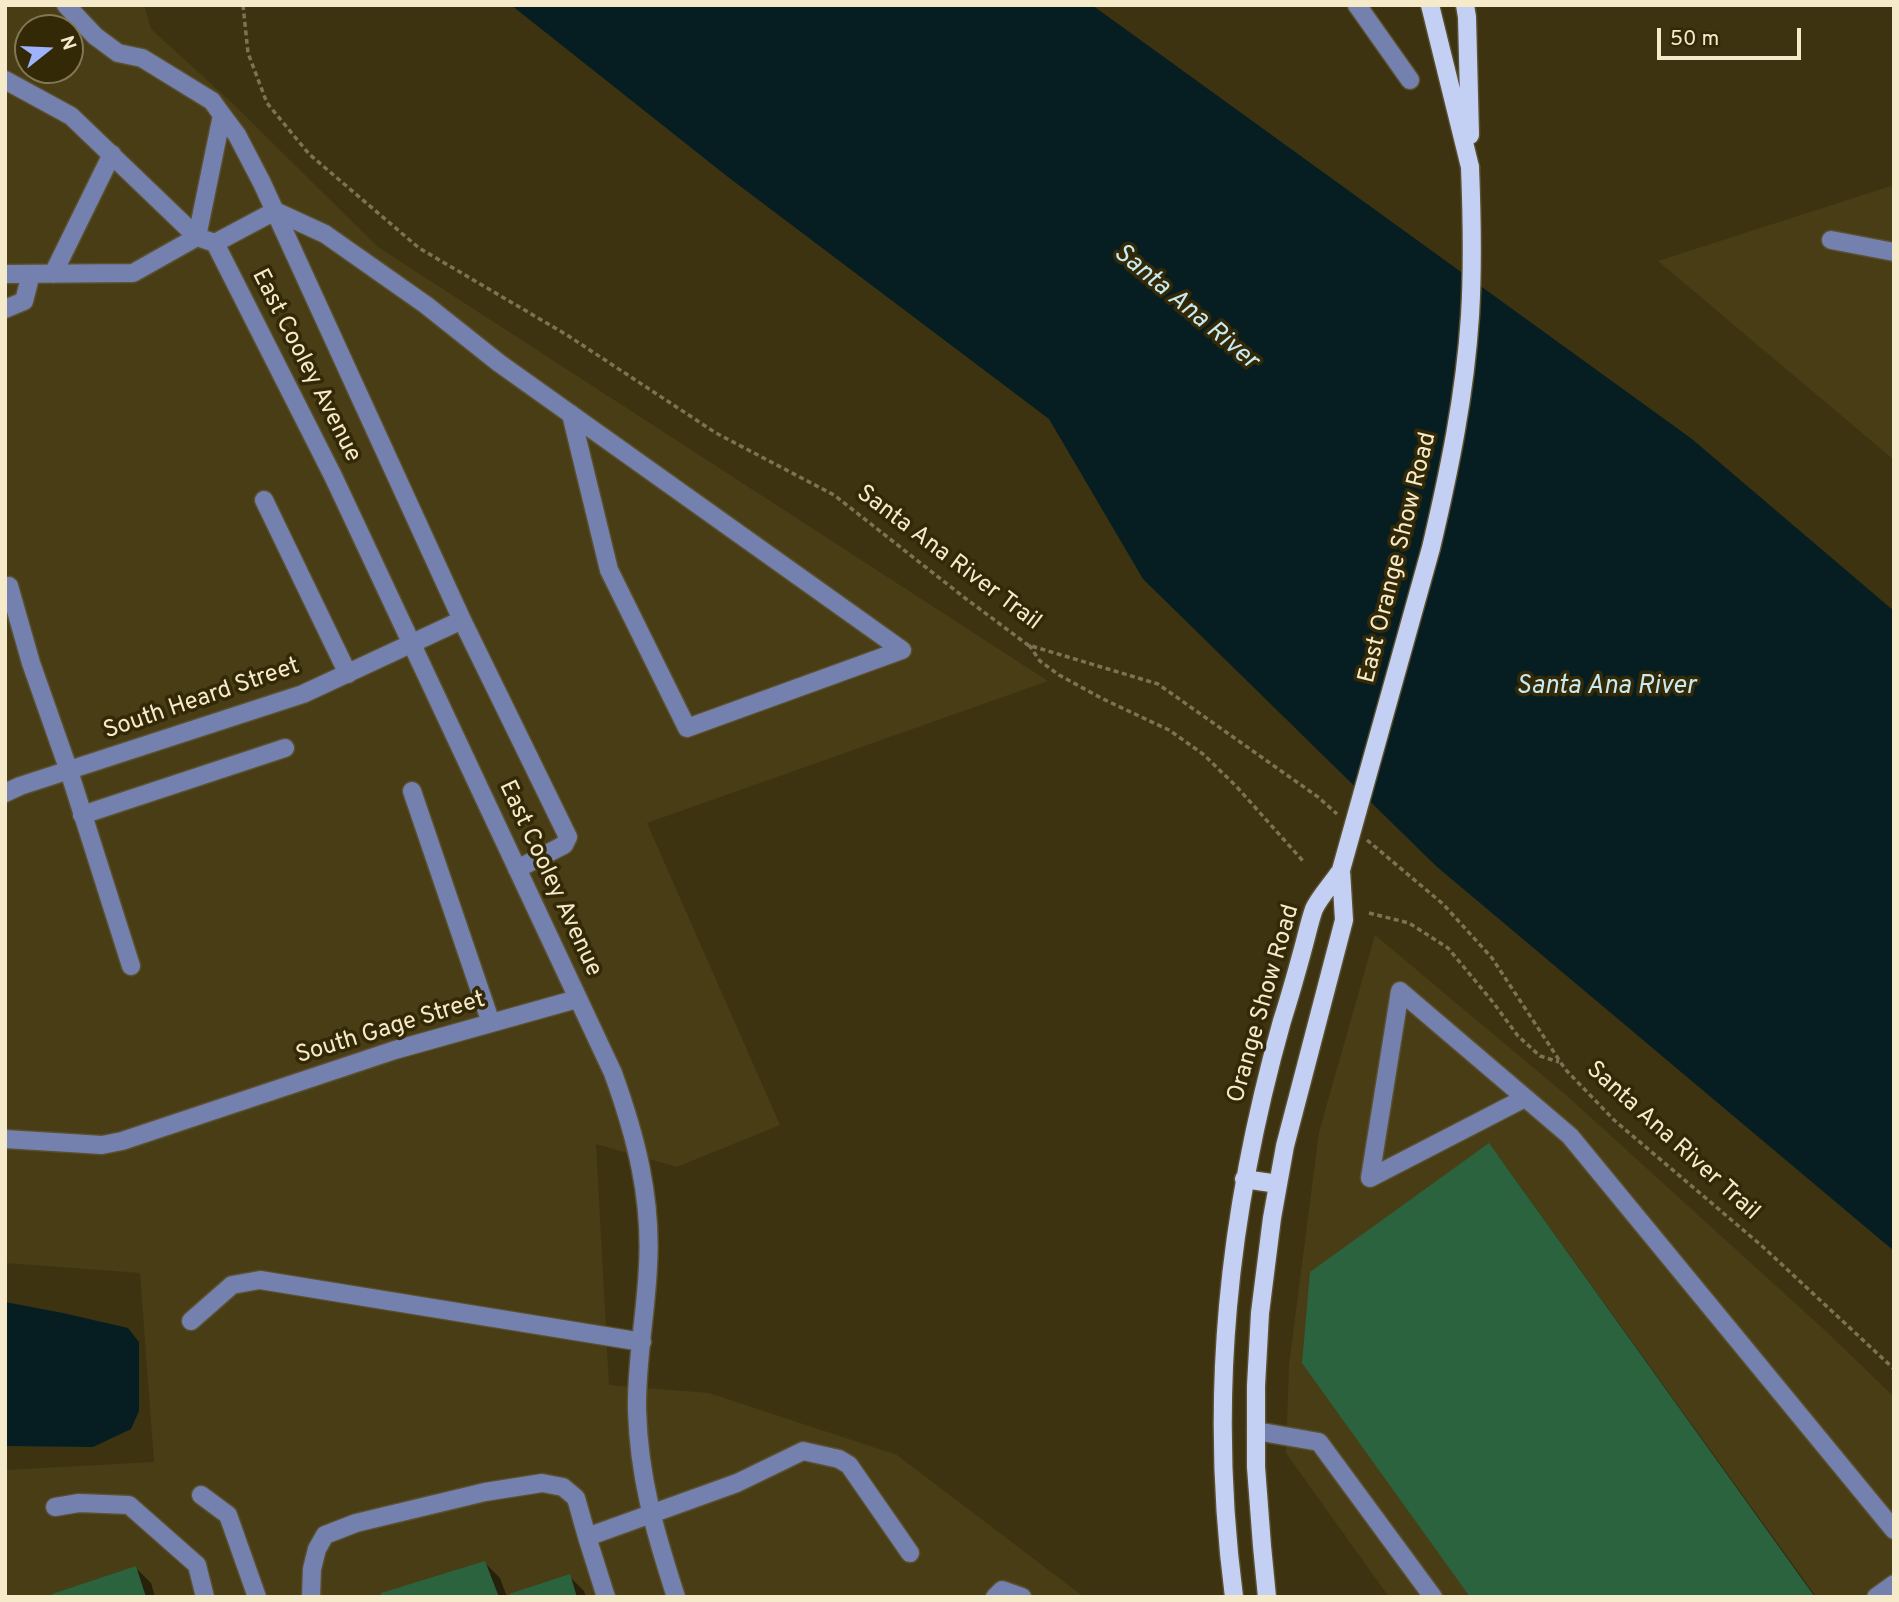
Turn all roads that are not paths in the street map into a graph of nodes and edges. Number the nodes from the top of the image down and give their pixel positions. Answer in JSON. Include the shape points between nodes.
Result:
{"nodes":[{"id":1,"x":66,"y":5,"type":"edge"},
{"id":2,"x":1357,"y":5,"type":"edge"},
{"id":3,"x":1430,"y":5,"type":"edge"},
{"id":4,"x":1465,"y":5,"type":"edge"},
{"id":5,"x":5,"y":80,"type":"edge"},
{"id":6,"x":1410,"y":80,"type":"dead end"},
{"id":7,"x":222,"y":115,"type":"junction"},
{"id":8,"x":112,"y":154,"type":"junction"},
{"id":9,"x":1470,"y":167,"type":"junction"},
{"id":10,"x":275,"y":211,"type":"junction"},
{"id":11,"x":197,"y":237,"type":"junction"},
{"id":12,"x":1831,"y":240,"type":"dead end"},
{"id":13,"x":215,"y":243,"type":"junction"},
{"id":14,"x":1894,"y":252,"type":"edge"},
{"id":15,"x":5,"y":274,"type":"edge"},
{"id":16,"x":31,"y":274,"type":"junction"},
{"id":17,"x":53,"y":274,"type":"junction"},
{"id":18,"x":5,"y":309,"type":"edge"},
{"id":19,"x":571,"y":414,"type":"junction"},
{"id":20,"x":264,"y":500,"type":"dead end"},
{"id":21,"x":9,"y":586,"type":"dead end"},
{"id":22,"x":462,"y":620,"type":"junction"},
{"id":23,"x":411,"y":644,"type":"junction"},
{"id":24,"x":348,"y":674,"type":"junction"},
{"id":25,"x":285,"y":748,"type":"dead end"},
{"id":26,"x":69,"y":771,"type":"junction"},
{"id":27,"x":412,"y":792,"type":"dead end"},
{"id":28,"x":5,"y":793,"type":"edge"},
{"id":29,"x":82,"y":814,"type":"junction"},
{"id":30,"x":517,"y":869,"type":"junction"},
{"id":31,"x":1341,"y":870,"type":"junction"},
{"id":32,"x":131,"y":966,"type":"dead end"},
{"id":33,"x":577,"y":999,"type":"junction"},
{"id":34,"x":491,"y":1023,"type":"junction"},
{"id":35,"x":1525,"y":1098,"type":"junction"},
{"id":36,"x":5,"y":1139,"type":"edge"},
{"id":37,"x":1244,"y":1179,"type":"junction"},
{"id":38,"x":1278,"y":1184,"type":"junction"},
{"id":39,"x":191,"y":1321,"type":"dead end"},
{"id":40,"x":642,"y":1342,"type":"junction"},
{"id":41,"x":1256,"y":1431,"type":"junction"},
{"id":42,"x":201,"y":1495,"type":"dead end"},
{"id":43,"x":55,"y":1507,"type":"dead end"},
{"id":44,"x":651,"y":1513,"type":"junction"},
{"id":45,"x":1894,"y":1530,"type":"edge"},
{"id":46,"x":587,"y":1537,"type":"junction"},
{"id":47,"x":910,"y":1553,"type":"dead end"},
{"id":48,"x":1894,"y":1584,"type":"edge"},
{"id":49,"x":205,"y":1597,"type":"edge"},
{"id":50,"x":257,"y":1597,"type":"edge"},
{"id":51,"x":312,"y":1597,"type":"edge"},
{"id":52,"x":606,"y":1597,"type":"edge"},
{"id":53,"x":676,"y":1597,"type":"edge"},
{"id":54,"x":995,"y":1597,"type":"edge"},
{"id":55,"x":1022,"y":1597,"type":"edge"},
{"id":56,"x":1234,"y":1597,"type":"edge"},
{"id":57,"x":1268,"y":1597,"type":"edge"},
{"id":58,"x":1433,"y":1597,"type":"edge"},
{"id":59,"x":1876,"y":1597,"type":"edge"}],
"edges":[{"from":1,"to":7,"type":"street","via":[[118,53],[142,58],[212,101]]},
{"from":2,"to":6,"type":"street"},
{"from":3,"to":9,"type":"main road","name":"East Orange Show Road"},
{"from":4,"to":9,"type":"main road","name":"East Orange Show Road"},
{"from":5,"to":8,"type":"street","via":[[71,116]]},
{"from":7,"to":10,"type":"street"},
{"from":7,"to":11,"type":"street"},
{"from":8,"to":11,"type":"street"},
{"from":8,"to":17,"type":"street"},
{"from":9,"to":31,"type":"main road","name":"East Orange Show Road","bridge":true,"via":[[1469,318],[1454,442],[1431,548]]},
{"from":10,"to":13,"type":"street"},
{"from":10,"to":19,"type":"street","via":[[325,234]]},
{"from":10,"to":22,"type":"street"},
{"from":11,"to":13,"type":"street"},
{"from":11,"to":17,"type":"street","via":[[133,273]]},
{"from":12,"to":14,"type":"street"},
{"from":13,"to":23,"type":"street","name":"East Cooley Avenue","via":[[333,476]]},
{"from":15,"to":16,"type":"street"},
{"from":16,"to":17,"type":"street"},
{"from":16,"to":18,"type":"street","via":[[24,301]]},
{"from":19,"to":19,"type":"street","via":[[780,564],[902,650],[688,728],[609,570]]},
{"from":20,"to":24,"type":"street"},
{"from":21,"to":26,"type":"street"},
{"from":22,"to":23,"type":"street","name":"South Heard Street"},
{"from":22,"to":30,"type":"street","via":[[568,837],[564,845]]},
{"from":23,"to":24,"type":"street","name":"South Heard Street"},
{"from":23,"to":30,"type":"street","name":"East Cooley Avenue"},
{"from":24,"to":26,"type":"street","name":"South Heard Street","via":[[293,698]]},
{"from":25,"to":29,"type":"street"},
{"from":26,"to":28,"type":"street","name":"South Heard Street"},
{"from":26,"to":29,"type":"street"},
{"from":27,"to":34,"type":"street"},
{"from":29,"to":32,"type":"street"},
{"from":30,"to":33,"type":"street","name":"East Cooley Avenue"},
{"from":31,"to":37,"type":"main road","name":"Orange Show Road","via":[[1315,908],[1268,1070]]},
{"from":31,"to":38,"type":"main road","name":"Orange Show Road","via":[[1344,920]]},
{"from":33,"to":34,"type":"street","name":"South Gage Street"},
{"from":33,"to":40,"type":"street","name":"East Cooley Avenue","via":[[613,1073],[643,1175],[649,1265]]},
{"from":34,"to":36,"type":"street","name":"South Gage Street","via":[[395,1050],[122,1141],[102,1145]]},
{"from":35,"to":35,"type":"street","via":[[1400,991],[1370,1178],[1513,1104]]},
{"from":35,"to":45,"type":"street","via":[[1570,1136]]},
{"from":37,"to":38,"type":"main road"},
{"from":37,"to":56,"type":"main road","name":"Orange Show Road","via":[[1222,1385],[1227,1549]]},
{"from":38,"to":41,"type":"main road","name":"Orange Show Road","via":[[1260,1313]]},
{"from":39,"to":40,"type":"street","via":[[232,1285],[260,1280]]},
{"from":40,"to":44,"type":"street","name":"East Cooley Avenue","via":[[637,1408],[640,1458]]},
{"from":41,"to":57,"type":"main road","name":"Orange Show Road"},
{"from":41,"to":58,"type":"street","via":[[1319,1442]]},
{"from":42,"to":50,"type":"street","via":[[228,1515]]},
{"from":43,"to":49,"type":"street","via":[[129,1505],[197,1565]]},
{"from":44,"to":46,"type":"street"},
{"from":44,"to":47,"type":"street","via":[[737,1483],[803,1451],[849,1465]]},
{"from":44,"to":53,"type":"street","name":"East Cooley Avenue"},
{"from":46,"to":51,"type":"street","via":[[576,1498],[564,1487],[542,1483],[485,1492],[356,1523],[325,1535],[312,1569]]},
{"from":46,"to":52,"type":"street"},
{"from":48,"to":59,"type":"street"},
{"from":54,"to":55,"type":"street","via":[[1002,1590]]}]}
